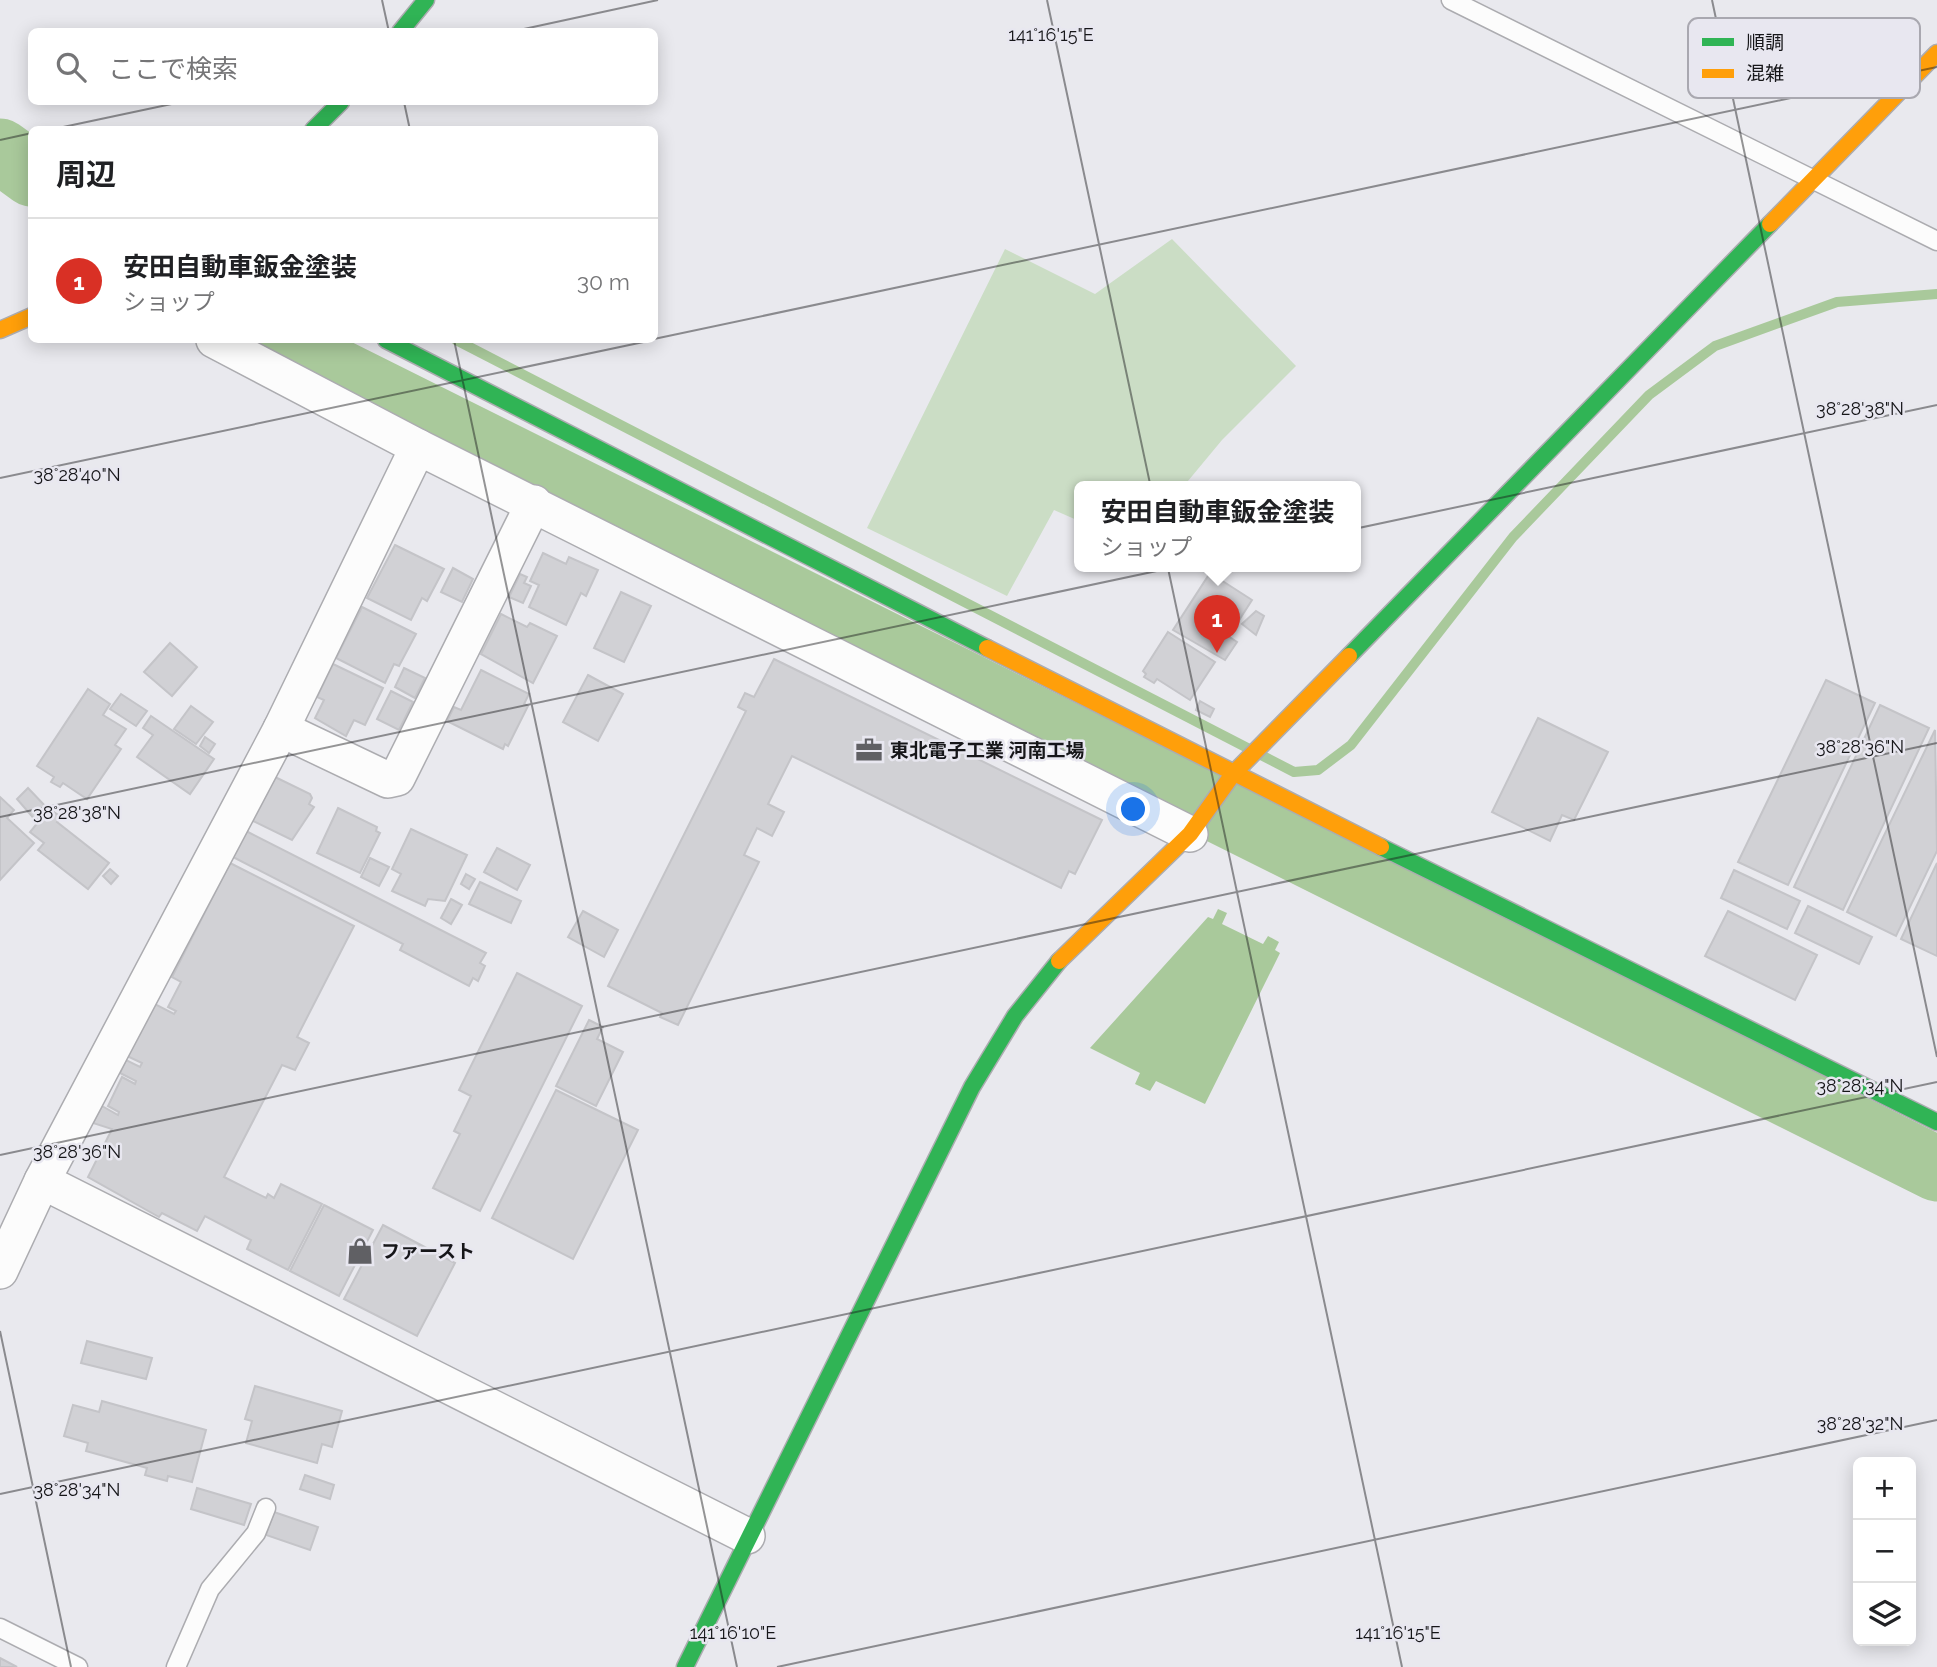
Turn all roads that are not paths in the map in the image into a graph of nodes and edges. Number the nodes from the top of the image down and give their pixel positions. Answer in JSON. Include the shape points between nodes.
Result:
{"nodes":[{"id":1,"x":426,"y":0,"type":"edge"},
{"id":2,"x":1451,"y":0,"type":"edge"},
{"id":3,"x":403,"y":28,"type":"edge"},
{"id":4,"x":1937,"y":53,"type":"edge"},
{"id":5,"x":1920,"y":70,"type":"edge"},
{"id":6,"x":1893,"y":98,"type":"edge"},
{"id":7,"x":338,"y":105,"type":"edge"},
{"id":8,"x":317,"y":126,"type":"edge"},
{"id":9,"x":1813,"y":180,"type":"junction"},
{"id":10,"x":1937,"y":241,"type":"edge"},
{"id":11,"x":28,"y":318,"type":"edge"},
{"id":12,"x":0,"y":330,"type":"edge"},
{"id":13,"x":220,"y":343,"type":"edge"},
{"id":14,"x":392,"y":343,"type":"edge"},
{"id":15,"x":418,"y":447,"type":"junction"},
{"id":16,"x":534,"y":503,"type":"junction"},
{"id":17,"x":281,"y":729,"type":"junction"},
{"id":18,"x":1234,"y":773,"type":"junction"},
{"id":19,"x":1190,"y":834,"type":"junction"},
{"id":20,"x":1937,"y":1122,"type":"edge"},
{"id":21,"x":42,"y":1181,"type":"junction"},
{"id":22,"x":0,"y":1271,"type":"edge"},
{"id":23,"x":266,"y":1508,"type":"dead end"},
{"id":24,"x":747,"y":1536,"type":"junction"},
{"id":25,"x":0,"y":1628,"type":"edge"},
{"id":26,"x":78,"y":1667,"type":"edge"},
{"id":27,"x":176,"y":1667,"type":"edge"},
{"id":28,"x":685,"y":1667,"type":"edge"}],
"edges":[{"from":1,"to":3,"type":"street"},
{"from":2,"to":9,"type":"lane"},
{"from":4,"to":5,"type":"street"},
{"from":6,"to":9,"type":"street"},
{"from":7,"to":8,"type":"street"},
{"from":9,"to":10,"type":"lane"},
{"from":9,"to":18,"type":"street"},
{"from":11,"to":12,"type":"street"},
{"from":13,"to":15,"type":"street"},
{"from":14,"to":18,"type":"street"},
{"from":15,"to":16,"type":"street"},
{"from":15,"to":17,"type":"street"},
{"from":16,"to":17,"type":"street","via":[[397,778],[388,780]]},
{"from":16,"to":19,"type":"street"},
{"from":17,"to":21,"type":"street"},
{"from":18,"to":19,"type":"street"},
{"from":18,"to":20,"type":"street"},
{"from":19,"to":24,"type":"street","via":[[1062,957],[1015,1016],[972,1087]]},
{"from":21,"to":22,"type":"street"},
{"from":21,"to":24,"type":"street"},
{"from":23,"to":27,"type":"lane","via":[[256,1532],[210,1589]]},
{"from":24,"to":28,"type":"street"},
{"from":25,"to":26,"type":"lane"}]}
